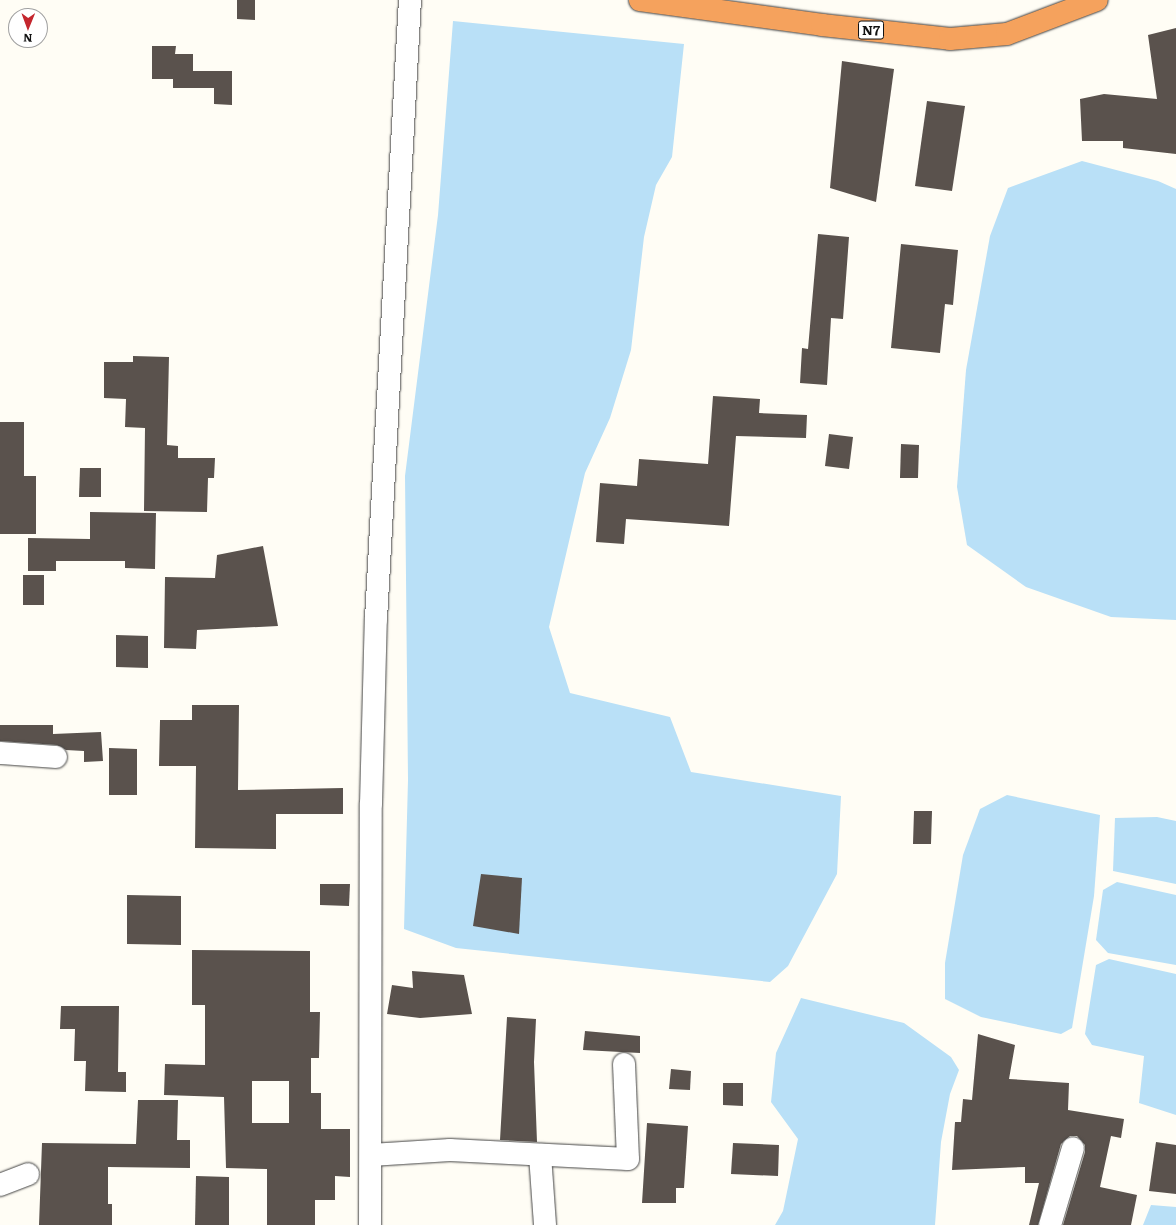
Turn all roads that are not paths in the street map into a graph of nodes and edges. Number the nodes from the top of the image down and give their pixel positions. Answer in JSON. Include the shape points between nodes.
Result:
{"nodes":[{"id":1,"x":410,"y":0,"type":"edge"},
{"id":2,"x":640,"y":0,"type":"edge"},
{"id":3,"x":1097,"y":0,"type":"edge"},
{"id":4,"x":0,"y":753,"type":"edge"},
{"id":5,"x":56,"y":757,"type":"dead end"},
{"id":6,"x":624,"y":1064,"type":"dead end"},
{"id":7,"x":1073,"y":1148,"type":"dead end"},
{"id":8,"x":371,"y":1155,"type":"junction"},
{"id":9,"x":540,"y":1155,"type":"junction"},
{"id":10,"x":28,"y":1174,"type":"dead end"},
{"id":11,"x":0,"y":1185,"type":"edge"},
{"id":12,"x":370,"y":1225,"type":"edge"},
{"id":13,"x":545,"y":1225,"type":"edge"},
{"id":14,"x":1050,"y":1225,"type":"edge"}],
"edges":[{"from":1,"to":8,"type":"street","via":[[376,627],[371,804]]},
{"from":2,"to":3,"type":"highway","number":"N7","via":[[822,25],[950,38],[1007,34]]},
{"from":4,"to":5,"type":"street"},
{"from":6,"to":9,"type":"street","via":[[628,1159]]},
{"from":7,"to":14,"type":"street"},
{"from":8,"to":9,"type":"street","via":[[450,1150]]},
{"from":8,"to":12,"type":"street"},
{"from":9,"to":13,"type":"street"},
{"from":10,"to":11,"type":"street"}]}
